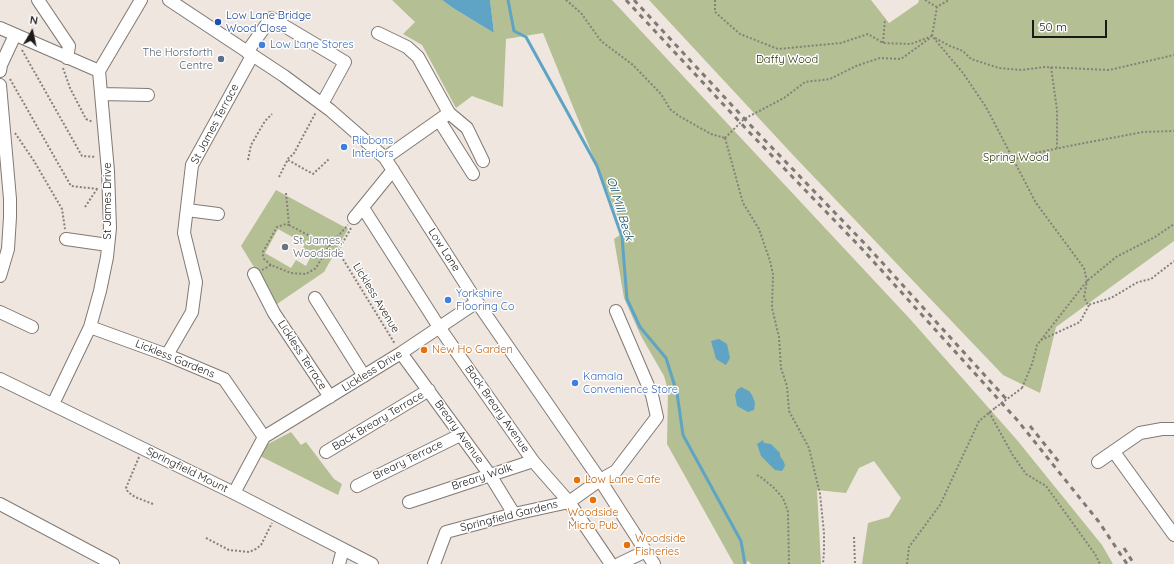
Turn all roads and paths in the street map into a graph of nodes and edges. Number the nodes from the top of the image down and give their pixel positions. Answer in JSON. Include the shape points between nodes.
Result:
{"nodes":[{"id":1,"x":38,"y":0,"type":"edge"},
{"id":2,"x":141,"y":0,"type":"edge"},
{"id":3,"x":566,"y":0,"type":"edge"},
{"id":4,"x":715,"y":0,"type":"edge"},
{"id":5,"x":924,"y":0,"type":"edge"},
{"id":6,"x":949,"y":0,"type":"edge"},
{"id":7,"x":175,"y":1,"type":"edge"},
{"id":8,"x":938,"y":7,"type":"junction"},
{"id":9,"x":885,"y":19,"type":"dead end"},
{"id":10,"x":0,"y":28,"type":"edge"},
{"id":11,"x":378,"y":33,"type":"dead end"},
{"id":12,"x":15,"y":35,"type":"junction"},
{"id":13,"x":932,"y":36,"type":"junction"},
{"id":14,"x":883,"y":43,"type":"junction"},
{"id":15,"x":250,"y":54,"type":"junction"},
{"id":16,"x":1174,"y":55,"type":"edge"},
{"id":17,"x":62,"y":56,"type":"junction"},
{"id":18,"x":1051,"y":67,"type":"junction"},
{"id":19,"x":0,"y":68,"type":"edge"},
{"id":20,"x":99,"y":71,"type":"junction"},
{"id":21,"x":0,"y":85,"type":"edge"},
{"id":22,"x":102,"y":94,"type":"junction"},
{"id":23,"x":148,"y":95,"type":"dead end"},
{"id":24,"x":322,"y":104,"type":"junction"},
{"id":25,"x":449,"y":113,"type":"junction"},
{"id":26,"x":272,"y":114,"type":"dead end"},
{"id":27,"x":439,"y":120,"type":"junction"},
{"id":28,"x":105,"y":128,"type":"junction"},
{"id":29,"x":14,"y":131,"type":"dead end"},
{"id":30,"x":1174,"y":131,"type":"edge"},
{"id":31,"x":725,"y":138,"type":"junction"},
{"id":32,"x":1058,"y":148,"type":"junction"},
{"id":33,"x":107,"y":157,"type":"junction"},
{"id":34,"x":385,"y":158,"type":"junction"},
{"id":35,"x":328,"y":159,"type":"dead end"},
{"id":36,"x":248,"y":160,"type":"dead end"},
{"id":37,"x":288,"y":160,"type":"junction"},
{"id":38,"x":483,"y":161,"type":"dead end"},
{"id":39,"x":1013,"y":161,"type":"junction"},
{"id":40,"x":393,"y":170,"type":"junction"},
{"id":41,"x":473,"y":174,"type":"dead end"},
{"id":42,"x":279,"y":177,"type":"dead end"},
{"id":43,"x":97,"y":189,"type":"junction"},
{"id":44,"x":109,"y":190,"type":"junction"},
{"id":45,"x":286,"y":193,"type":"dead end"},
{"id":46,"x":85,"y":207,"type":"dead end"},
{"id":47,"x":187,"y":210,"type":"junction"},
{"id":48,"x":365,"y":211,"type":"dead end"},
{"id":49,"x":218,"y":214,"type":"dead end"},
{"id":50,"x":354,"y":218,"type":"joint"},
{"id":51,"x":1174,"y":224,"type":"edge"},
{"id":52,"x":289,"y":225,"type":"junction"},
{"id":53,"x":66,"y":239,"type":"joint"},
{"id":54,"x":108,"y":245,"type":"junction"},
{"id":55,"x":329,"y":246,"type":"junction"},
{"id":56,"x":338,"y":251,"type":"dead end"},
{"id":57,"x":1174,"y":261,"type":"edge"},
{"id":58,"x":271,"y":265,"type":"junction"},
{"id":59,"x":254,"y":274,"type":"joint"},
{"id":60,"x":0,"y":276,"type":"edge"},
{"id":61,"x":1086,"y":281,"type":"junction"},
{"id":62,"x":315,"y":298,"type":"dead end"},
{"id":63,"x":477,"y":302,"type":"junction"},
{"id":64,"x":1090,"y":304,"type":"junction"},
{"id":65,"x":616,"y":311,"type":"dead end"},
{"id":66,"x":0,"y":312,"type":"edge"},
{"id":67,"x":32,"y":327,"type":"dead end"},
{"id":68,"x":90,"y":327,"type":"junction"},
{"id":69,"x":439,"y":327,"type":"junction"},
{"id":70,"x":1040,"y":340,"type":"junction"},
{"id":71,"x":401,"y":354,"type":"junction"},
{"id":72,"x":167,"y":355,"type":"junction"},
{"id":73,"x":364,"y":376,"type":"junction"},
{"id":74,"x":0,"y":379,"type":"edge"},
{"id":75,"x":429,"y":390,"type":"junction"},
{"id":76,"x":330,"y":397,"type":"junction"},
{"id":77,"x":53,"y":404,"type":"junction"},
{"id":78,"x":989,"y":412,"type":"junction"},
{"id":79,"x":1174,"y":429,"type":"edge"},
{"id":80,"x":460,"y":435,"type":"junction"},
{"id":81,"x":264,"y":437,"type":"junction"},
{"id":82,"x":143,"y":449,"type":"junction"},
{"id":83,"x":326,"y":452,"type":"dead end"},
{"id":84,"x":1114,"y":452,"type":"junction"},
{"id":85,"x":533,"y":461,"type":"junction"},
{"id":86,"x":1098,"y":462,"type":"dead end"},
{"id":87,"x":490,"y":474,"type":"junction"},
{"id":88,"x":757,"y":475,"type":"dead end"},
{"id":89,"x":600,"y":480,"type":"junction"},
{"id":90,"x":357,"y":486,"type":"dead end"},
{"id":91,"x":234,"y":493,"type":"junction"},
{"id":92,"x":409,"y":502,"type":"dead end"},
{"id":93,"x":569,"y":502,"type":"junction"},
{"id":94,"x":0,"y":504,"type":"edge"},
{"id":95,"x":153,"y":504,"type":"dead end"},
{"id":96,"x":514,"y":514,"type":"junction"},
{"id":97,"x":276,"y":515,"type":"junction"},
{"id":98,"x":1174,"y":535,"type":"edge"},
{"id":99,"x":854,"y":537,"type":"dead end"},
{"id":100,"x":206,"y":538,"type":"dead end"},
{"id":101,"x":343,"y":549,"type":"junction"},
{"id":102,"x":646,"y":551,"type":"junction"},
{"id":103,"x":112,"y":564,"type":"edge"},
{"id":104,"x":339,"y":564,"type":"edge"},
{"id":105,"x":372,"y":564,"type":"edge"},
{"id":106,"x":434,"y":564,"type":"edge"},
{"id":107,"x":611,"y":564,"type":"edge"},
{"id":108,"x":619,"y":564,"type":"edge"},
{"id":109,"x":654,"y":564,"type":"edge"},
{"id":110,"x":789,"y":564,"type":"edge"},
{"id":111,"x":822,"y":564,"type":"edge"},
{"id":112,"x":854,"y":564,"type":"edge"},
{"id":113,"x":907,"y":564,"type":"edge"},
{"id":114,"x":1100,"y":564,"type":"edge"}],
"edges":[{"from":1,"to":17,"type":"street","via":[[69,46]]},
{"from":2,"to":20,"type":"street"},
{"from":3,"to":31,"type":"path","via":[[581,13],[601,40],[633,65],[661,94],[670,109],[711,134]]},
{"from":4,"to":14,"type":"path","via":[[715,12],[740,34],[778,49],[841,43],[868,34]]},
{"from":5,"to":8,"type":"path"},
{"from":6,"to":8,"type":"path"},
{"from":7,"to":15,"type":"street","name":"Low Lane"},
{"from":8,"to":13,"type":"path"},
{"from":9,"to":14,"type":"path"},
{"from":10,"to":12,"type":"street"},
{"from":11,"to":25,"type":"street","via":[[407,47],[418,58]]},
{"from":12,"to":17,"type":"street"},
{"from":12,"to":19,"type":"street"},
{"from":12,"to":33,"type":"path","via":[[82,156]]},
{"from":13,"to":14,"type":"path","via":[[911,44]]},
{"from":13,"to":18,"type":"path","via":[[963,51],[971,59],[999,68],[1021,70]]},
{"from":13,"to":31,"type":"path","via":[[901,59],[880,58],[830,79],[805,82],[784,98],[744,119]]},
{"from":13,"to":39,"type":"path","via":[[963,72],[986,107]]},
{"from":15,"to":24,"type":"street","name":"Low Lane"},
{"from":15,"to":24,"type":"street","name":"St James Terrace","via":[[272,18],[345,62]]},
{"from":15,"to":47,"type":"street","name":"St James Terrace","via":[[192,164]]},
{"from":16,"to":18,"type":"path","via":[[1109,70]]},
{"from":17,"to":20,"type":"street"},
{"from":17,"to":28,"type":"path","via":[[70,88],[86,119]]},
{"from":18,"to":32,"type":"path","via":[[1057,110]]},
{"from":19,"to":43,"type":"path","via":[[71,186]]},
{"from":20,"to":22,"type":"street","name":"St James Drive"},
{"from":21,"to":60,"type":"street","via":[[10,211],[8,249]]},
{"from":22,"to":23,"type":"street"},
{"from":22,"to":28,"type":"street","name":"St James Drive"},
{"from":24,"to":34,"type":"street","name":"Low Lane"},
{"from":24,"to":37,"type":"path"},
{"from":25,"to":27,"type":"street"},
{"from":25,"to":38,"type":"street","via":[[467,128]]},
{"from":26,"to":36,"type":"path","via":[[250,145]]},
{"from":27,"to":34,"type":"street"},
{"from":27,"to":41,"type":"street"},
{"from":28,"to":33,"type":"street","name":"St James Drive"},
{"from":29,"to":53,"type":"path","via":[[62,209]]},
{"from":30,"to":32,"type":"path","via":[[1143,132]]},
{"from":31,"to":111,"type":"path","via":[[743,203],[759,229],[773,274],[772,308],[780,337],[781,368],[787,386],[789,411],[809,448],[820,494],[824,545]]},
{"from":32,"to":39,"type":"path","via":[[1021,156]]},
{"from":33,"to":44,"type":"street","name":"St James Drive"},
{"from":34,"to":40,"type":"street","name":"Low Lane"},
{"from":35,"to":37,"type":"path","via":[[313,174]]},
{"from":37,"to":42,"type":"path"},
{"from":39,"to":61,"type":"path","via":[[1036,203],[1084,268]]},
{"from":40,"to":50,"type":"street"},
{"from":40,"to":63,"type":"street","name":"Low Lane"},
{"from":43,"to":44,"type":"path"},
{"from":43,"to":46,"type":"path"},
{"from":44,"to":54,"type":"street","name":"St James Drive"},
{"from":45,"to":52,"type":"path"},
{"from":47,"to":49,"type":"street"},
{"from":47,"to":72,"type":"street","name":"St James Terrace","via":[[184,233],[196,282],[192,312]]},
{"from":48,"to":69,"type":"street","name":"Back Breary Avenue"},
{"from":50,"to":55,"type":"path"},
{"from":51,"to":61,"type":"path","via":[[1155,237],[1116,256]]},
{"from":52,"to":55,"type":"path"},
{"from":52,"to":58,"type":"path","via":[[277,227],[263,252],[264,259]]},
{"from":53,"to":54,"type":"street"},
{"from":54,"to":68,"type":"street","name":"St James Drive","via":[[100,291]]},
{"from":55,"to":58,"type":"path","via":[[316,268],[306,274]]},
{"from":56,"to":71,"type":"path","name":"Lickless Avenue"},
{"from":57,"to":64,"type":"path","via":[[1151,279],[1138,282],[1111,298]]},
{"from":58,"to":59,"type":"path"},
{"from":59,"to":76,"type":"street","name":"Lickless Terrace","via":[[274,312]]},
{"from":61,"to":64,"type":"path","via":[[1084,297],[1088,305]]},
{"from":61,"to":70,"type":"path"},
{"from":62,"to":73,"type":"street"},
{"from":63,"to":69,"type":"street","name":"Lickless Drive"},
{"from":63,"to":89,"type":"street","name":"Low Lane"},
{"from":64,"to":70,"type":"path","via":[[1080,322]]},
{"from":65,"to":89,"type":"street","name":"Springfield Gardens","via":[[652,395],[657,417],[616,471]]},
{"from":66,"to":67,"type":"street"},
{"from":68,"to":72,"type":"street","name":"Lickless Gardens"},
{"from":68,"to":77,"type":"street","name":"St James Drive"},
{"from":69,"to":71,"type":"street","name":"Lickless Drive"},
{"from":69,"to":85,"type":"street","name":"Back Breary Avenue"},
{"from":70,"to":78,"type":"path","bridge":true,"via":[[1022,388]]},
{"from":71,"to":73,"type":"street","name":"Lickless Drive"},
{"from":71,"to":75,"type":"street","name":"Breary Avenue"},
{"from":72,"to":81,"type":"street","name":"Lickless Gardens","via":[[224,379]]},
{"from":73,"to":76,"type":"street","name":"Lickless Drive"},
{"from":74,"to":77,"type":"street","name":"Springfield Mount"},
{"from":75,"to":80,"type":"street","name":"Breary Avenue"},
{"from":75,"to":83,"type":"street","name":"Back Breary Terrace"},
{"from":76,"to":81,"type":"street","name":"Lickless Drive"},
{"from":77,"to":82,"type":"street","name":"Springfield Mount"},
{"from":78,"to":113,"type":"path","via":[[980,421],[940,505],[909,547]]},
{"from":78,"to":114,"type":"path","via":[[1015,459],[1026,474],[1046,486]]},
{"from":79,"to":84,"type":"street","via":[[1140,433]]},
{"from":80,"to":87,"type":"street","name":"Breary Avenue"},
{"from":80,"to":90,"type":"street","name":"Breary Terrace"},
{"from":81,"to":91,"type":"street"},
{"from":82,"to":91,"type":"street","name":"Springfield Mount"},
{"from":82,"to":95,"type":"path","via":[[126,488],[135,498]]},
{"from":84,"to":86,"type":"street"},
{"from":84,"to":98,"type":"street"},
{"from":85,"to":87,"type":"street","name":"Breary Walk"},
{"from":85,"to":93,"type":"street","name":"Back Breary Avenue"},
{"from":87,"to":92,"type":"street","name":"Breary Walk"},
{"from":87,"to":96,"type":"street","name":"Breary Avenue"},
{"from":88,"to":110,"type":"path","via":[[773,487],[783,498],[786,506]]},
{"from":89,"to":93,"type":"street","name":"Springfield Gardens"},
{"from":89,"to":102,"type":"street","name":"Low Lane"},
{"from":91,"to":97,"type":"street","name":"Springfield Mount"},
{"from":93,"to":96,"type":"street","name":"Springfield Gardens"},
{"from":93,"to":107,"type":"street","name":"Back Breary Avenue"},
{"from":94,"to":103,"type":"street"},
{"from":96,"to":106,"type":"street","name":"Springfield Gardens","via":[[446,532]]},
{"from":97,"to":100,"type":"path","via":[[261,545],[249,552],[229,550]]},
{"from":97,"to":101,"type":"street","name":"Springfield Mount"},
{"from":99,"to":112,"type":"path"},
{"from":101,"to":104,"type":"street"},
{"from":101,"to":105,"type":"street","name":"Springfield Mount"},
{"from":102,"to":108,"type":"street"},
{"from":102,"to":109,"type":"street","name":"Low Lane"}]}
